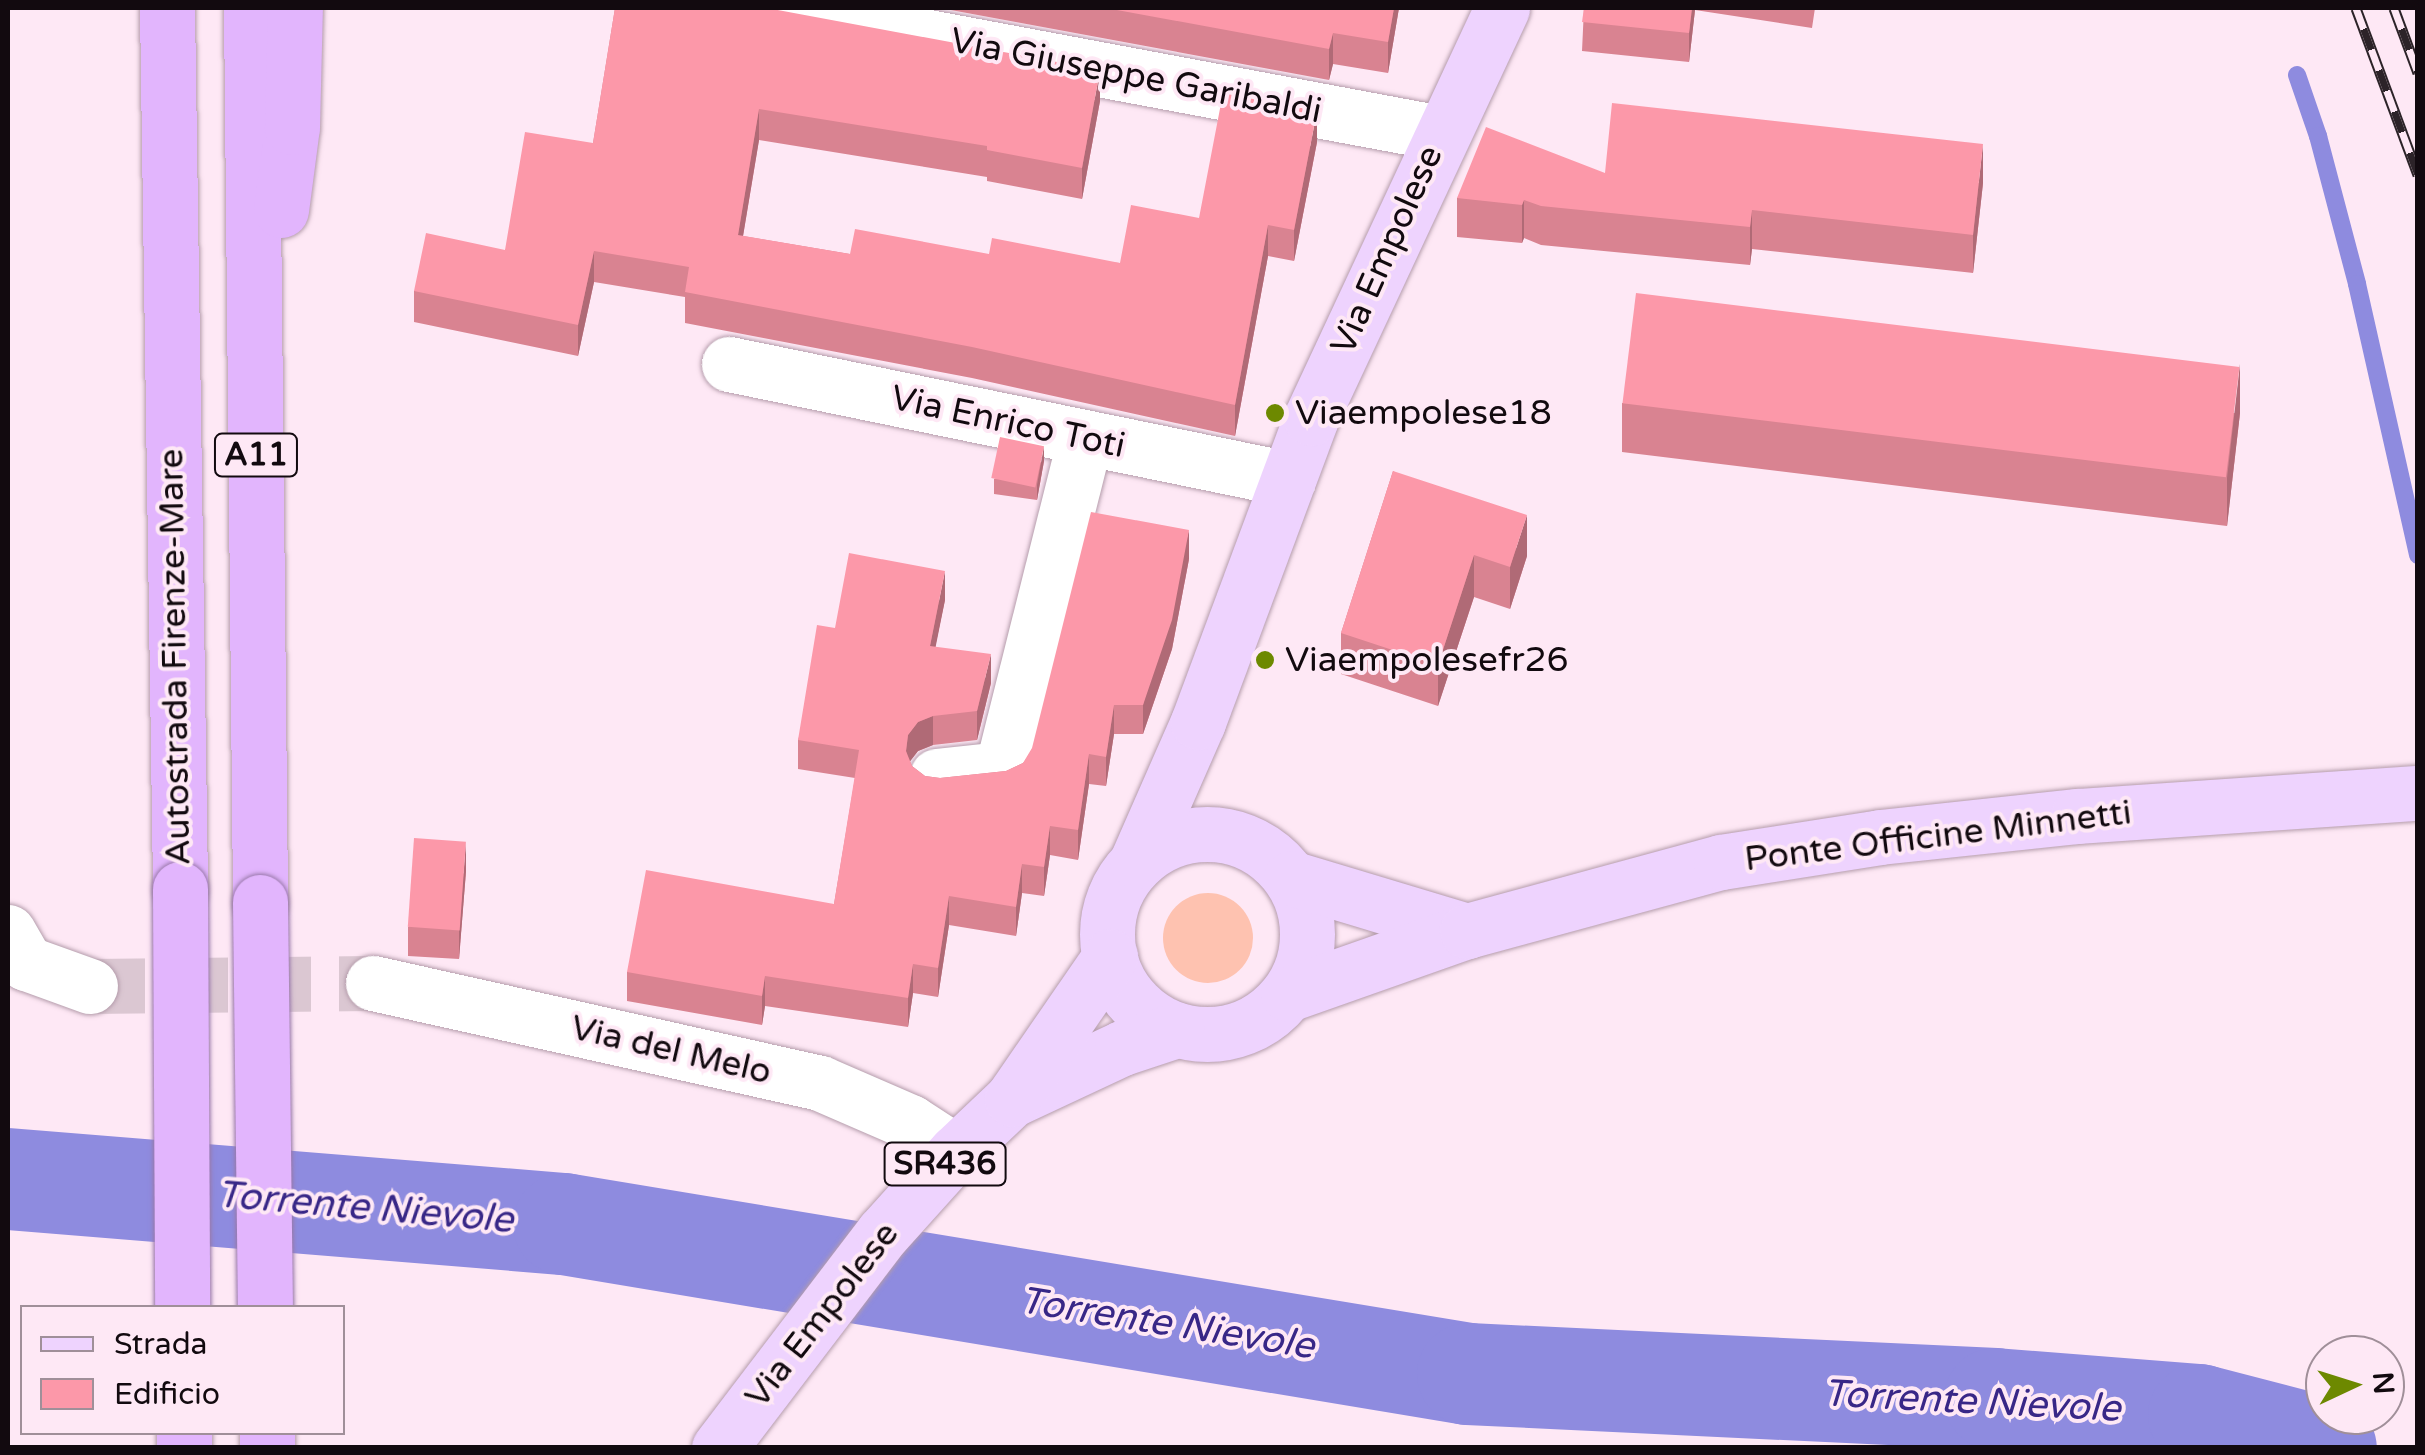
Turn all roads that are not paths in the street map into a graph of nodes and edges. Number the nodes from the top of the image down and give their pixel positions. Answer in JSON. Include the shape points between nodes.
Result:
{"nodes":[{"id":1,"x":167,"y":8,"type":"edge"},
{"id":2,"x":251,"y":8,"type":"edge"},
{"id":3,"x":295,"y":8,"type":"edge"},
{"id":4,"x":773,"y":8,"type":"edge"},
{"id":5,"x":1502,"y":8,"type":"edge"},
{"id":6,"x":1440,"y":133,"type":"junction"},
{"id":7,"x":729,"y":364,"type":"dead end"},
{"id":8,"x":256,"y":422,"type":"junction"},
{"id":9,"x":1085,"y":438,"type":"junction"},
{"id":10,"x":1288,"y":479,"type":"junction"},
{"id":11,"x":1198,"y":722,"type":"junction"},
{"id":12,"x":937,"y":776,"type":"edge"},
{"id":13,"x":2418,"y":793,"type":"edge"},
{"id":14,"x":1213,"y":833,"type":"junction"},
{"id":15,"x":1138,"y":861,"type":"junction"},
{"id":16,"x":1291,"y":878,"type":"junction"},
{"id":17,"x":1466,"y":931,"type":"junction"},
{"id":18,"x":8,"y":932,"type":"edge"},
{"id":19,"x":1110,"y":957,"type":"junction"},
{"id":20,"x":373,"y":983,"type":"tunnel mouth"},
{"id":21,"x":90,"y":986,"type":"tunnel mouth"},
{"id":22,"x":1288,"y":994,"type":"junction"},
{"id":23,"x":1177,"y":1030,"type":"junction"},
{"id":24,"x":1012,"y":1100,"type":"junction"},
{"id":25,"x":956,"y":1152,"type":"junction"},
{"id":26,"x":182,"y":1305,"type":"edge"},
{"id":27,"x":264,"y":1305,"type":"edge"},
{"id":28,"x":719,"y":1448,"type":"edge"}],
"edges":[{"from":1,"to":26,"type":"highway","name":"Autostrada Firenze-Mare","number":"A11","bridge":true},
{"from":2,"to":8,"type":"highway","number":"A11"},
{"from":3,"to":8,"type":"highway","via":[[292,126]]},
{"from":4,"to":6,"type":"street","name":"Via Giuseppe Garibaldi"},
{"from":5,"to":6,"type":"main road","name":"Via Empolese"},
{"from":6,"to":10,"type":"main road","name":"Via Empolese"},
{"from":7,"to":9,"type":"street","name":"Via Enrico Toti"},
{"from":8,"to":27,"type":"highway","number":"A11","bridge":true},
{"from":9,"to":10,"type":"street","name":"Via Enrico Toti"},
{"from":9,"to":12,"type":"street","via":[[1002,769]]},
{"from":10,"to":11,"type":"main road","name":"Via Empolese"},
{"from":11,"to":14,"type":"main road","name":"Via Empolese"},
{"from":11,"to":15,"type":"main road","name":"Via Empolese"},
{"from":13,"to":17,"type":"main road","name":"Ponte Officine Minnetti","via":[[1880,837],[1721,862]]},
{"from":14,"to":15,"type":"main road","via":[[1172,839]]},
{"from":14,"to":16,"type":"main road","via":[[1266,851]]},
{"from":15,"to":19,"type":"main road","name":"Via Empolese","via":[[1114,895],[1106,936]]},
{"from":16,"to":17,"type":"main road"},
{"from":16,"to":22,"type":"main road","via":[[1308,935]]},
{"from":17,"to":22,"type":"main road","name":"Ponte Officine Minnetti"},
{"from":18,"to":21,"type":"street","via":[[26,963]]},
{"from":19,"to":23,"type":"main road","via":[[1127,994]]},
{"from":19,"to":24,"type":"main road","name":"Via Empolese","number":"SR436"},
{"from":20,"to":25,"type":"street","name":"Via del Melo","via":[[820,1083],[910,1122]]},
{"from":22,"to":23,"type":"main road","name":"Via Empolese","via":[[1238,1030]]},
{"from":23,"to":24,"type":"main road","name":"Via Empolese","number":"SR436"},
{"from":24,"to":25,"type":"main road","name":"Via Empolese","number":"SR436"},
{"from":25,"to":28,"type":"main road","name":"Via Empolese","number":"SR436","via":[[883,1233]]}]}
